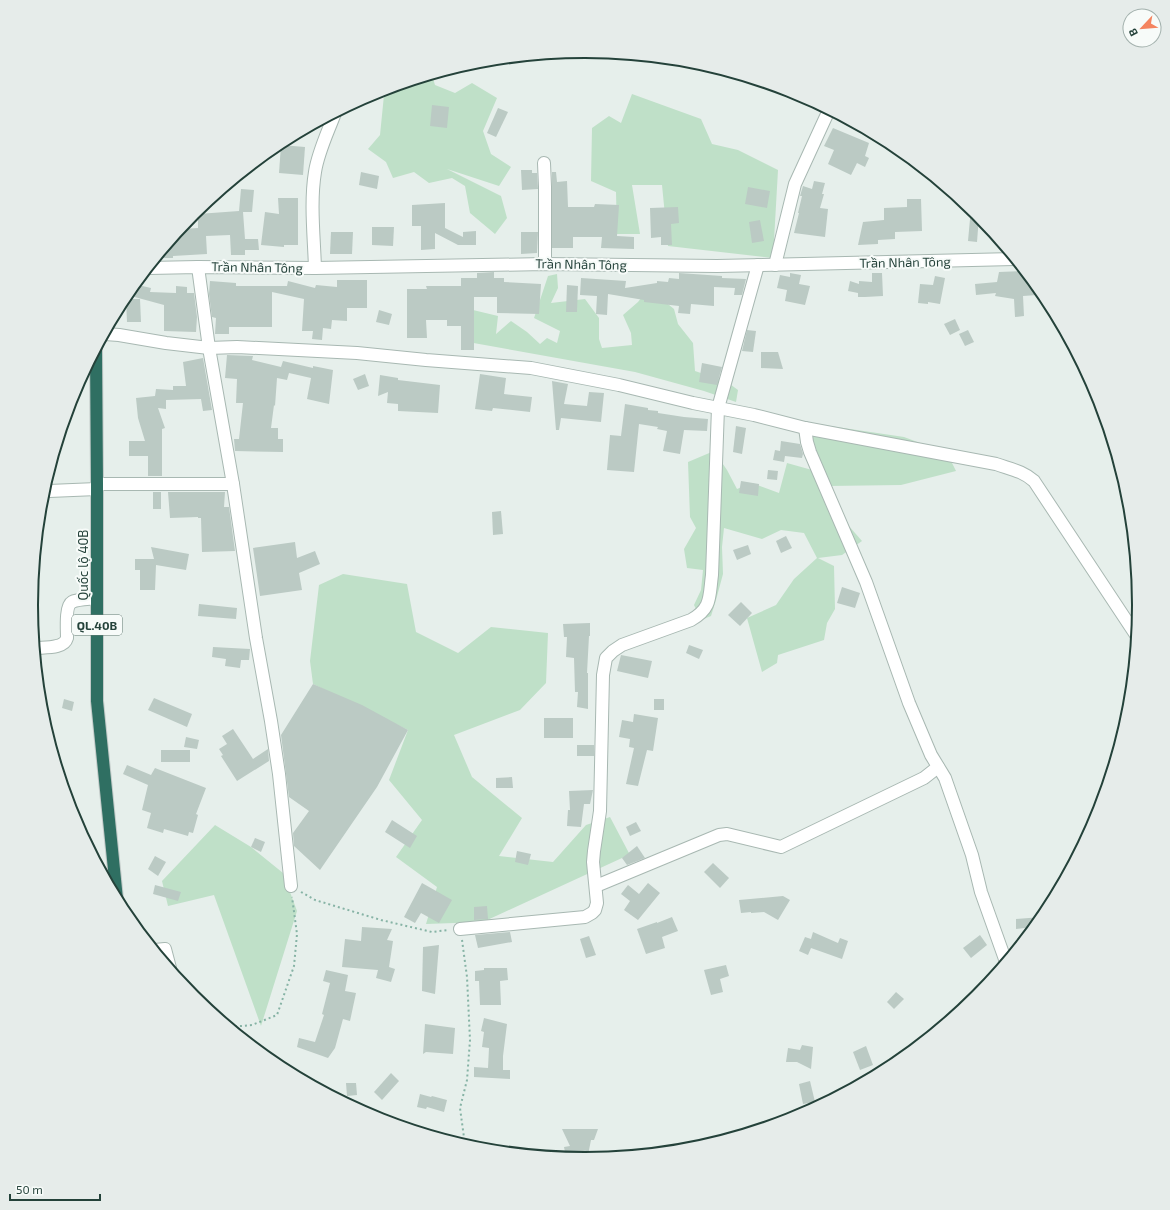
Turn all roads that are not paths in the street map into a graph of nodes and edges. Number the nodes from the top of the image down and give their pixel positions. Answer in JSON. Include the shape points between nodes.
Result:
{"nodes":[{"id":1,"x":827,"y":114,"type":"edge"},
{"id":2,"x":332,"y":120,"type":"edge"},
{"id":3,"x":544,"y":163,"type":"dead end"},
{"id":4,"x":1008,"y":259,"type":"edge"},
{"id":5,"x":544,"y":264,"type":"junction"},
{"id":6,"x":758,"y":265,"type":"junction"},
{"id":7,"x":775,"y":265,"type":"junction"},
{"id":8,"x":198,"y":266,"type":"junction"},
{"id":9,"x":154,"y":268,"type":"edge"},
{"id":10,"x":315,"y":268,"type":"junction"},
{"id":11,"x":109,"y":334,"type":"edge"},
{"id":12,"x":209,"y":348,"type":"junction"},
{"id":13,"x":96,"y":359,"type":"edge"},
{"id":14,"x":718,"y":408,"type":"junction"},
{"id":15,"x":805,"y":428,"type":"junction"},
{"id":16,"x":233,"y":484,"type":"junction"},
{"id":17,"x":97,"y":486,"type":"junction"},
{"id":18,"x":51,"y":491,"type":"edge"},
{"id":19,"x":97,"y":598,"type":"junction"},
{"id":20,"x":1131,"y":628,"type":"edge"},
{"id":21,"x":40,"y":647,"type":"edge"},
{"id":22,"x":938,"y":767,"type":"junction"},
{"id":23,"x":116,"y":886,"type":"edge"},
{"id":24,"x":291,"y":886,"type":"road end"},
{"id":25,"x":596,"y":886,"type":"junction"},
{"id":26,"x":460,"y":929,"type":"road end"},
{"id":27,"x":160,"y":950,"type":"edge"},
{"id":28,"x":1004,"y":956,"type":"edge"},
{"id":29,"x":168,"y":959,"type":"edge"}],
"edges":[{"from":1,"to":7,"type":"street","via":[[795,184]]},
{"from":2,"to":10,"type":"street","via":[[315,171]]},
{"from":3,"to":5,"type":"street"},
{"from":4,"to":7,"type":"street","name":"Trần Nhân Tông"},
{"from":5,"to":6,"type":"street","name":"Trần Nhân Tông"},
{"from":5,"to":10,"type":"street","name":"Trần Nhân Tông"},
{"from":6,"to":7,"type":"street","name":"Trần Nhân Tông"},
{"from":6,"to":14,"type":"street"},
{"from":8,"to":9,"type":"street","name":"Trần Nhân Tông"},
{"from":8,"to":10,"type":"street","name":"Trần Nhân Tông"},
{"from":8,"to":12,"type":"street"},
{"from":11,"to":12,"type":"street"},
{"from":12,"to":14,"type":"street","via":[[357,353],[531,368]]},
{"from":12,"to":16,"type":"street"},
{"from":13,"to":17,"type":"highway","name":"Quốc lộ 40B","number":"QL.40B"},
{"from":14,"to":15,"type":"street"},
{"from":14,"to":25,"type":"street","via":[[709,603],[700,615],[691,620],[622,645],[606,658],[603,675],[600,811],[593,862]]},
{"from":15,"to":20,"type":"street","via":[[996,464],[1028,476],[1049,503]]},
{"from":15,"to":22,"type":"street","via":[[810,452],[866,582],[909,703]]},
{"from":16,"to":17,"type":"street"},
{"from":16,"to":24,"type":"street","via":[[279,774]]},
{"from":17,"to":18,"type":"street"},
{"from":17,"to":19,"type":"highway","name":"Quốc lộ 40B","number":"QL.40B"},
{"from":19,"to":21,"type":"street","via":[[76,600],[68,605],[66,642],[62,645]]},
{"from":19,"to":23,"type":"highway","name":"Quốc lộ 40B","number":"QL.40B","via":[[97,701]]},
{"from":22,"to":25,"type":"street","via":[[924,778],[781,847],[727,834],[719,835]]},
{"from":22,"to":28,"type":"street","via":[[946,778],[955,803],[981,892]]},
{"from":25,"to":26,"type":"street","via":[[596,910],[585,917]]},
{"from":27,"to":29,"type":"street","via":[[166,949]]}]}
